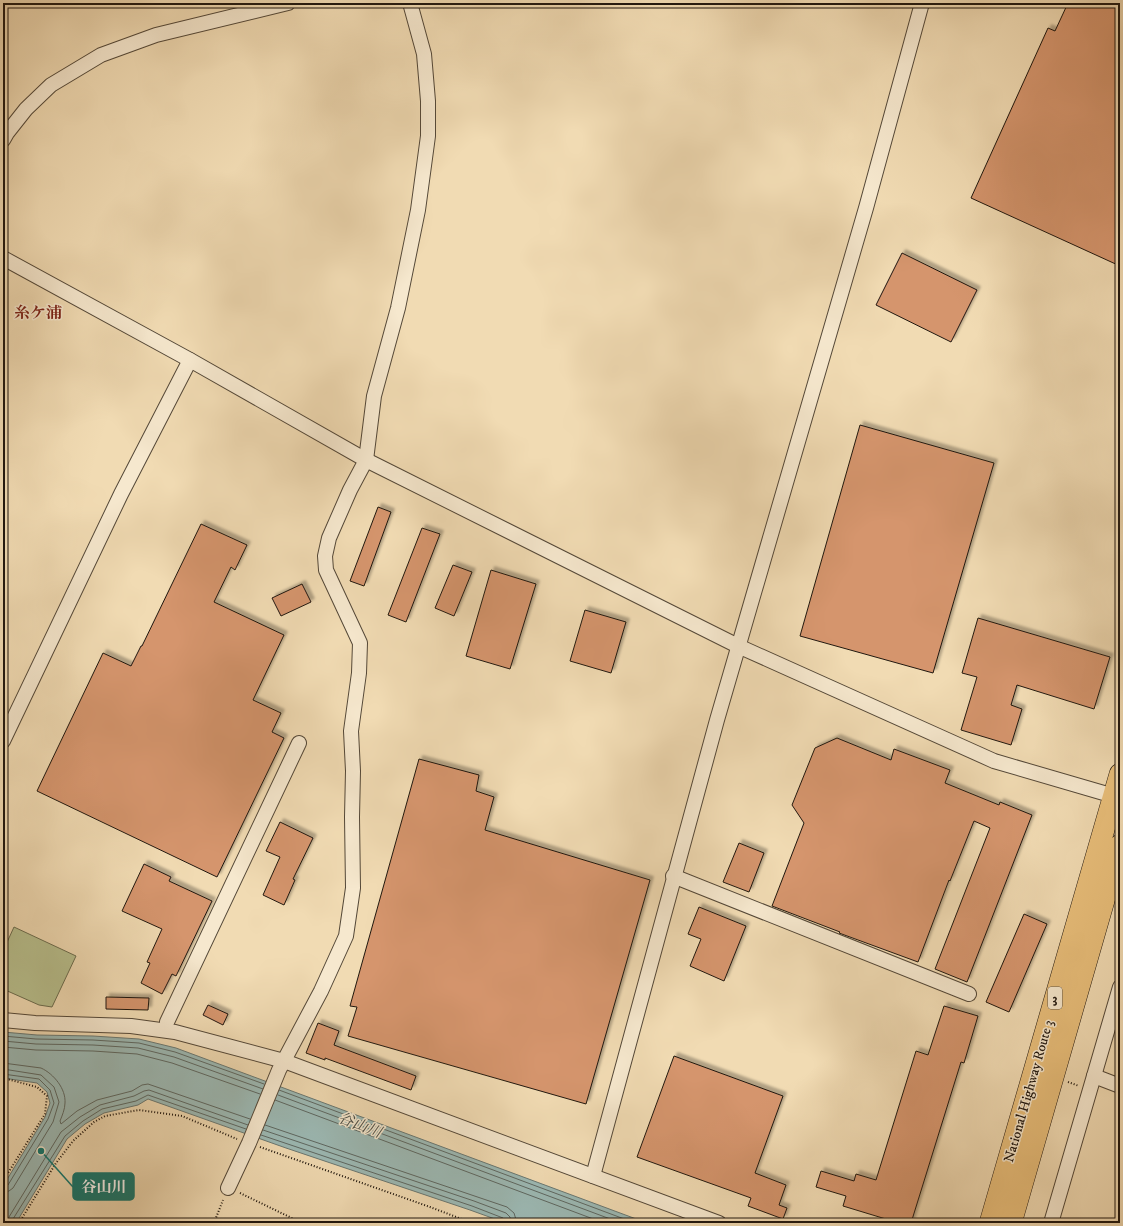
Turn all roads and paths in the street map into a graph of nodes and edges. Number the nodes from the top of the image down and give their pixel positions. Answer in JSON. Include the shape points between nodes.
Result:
{"nodes":[{"id":1,"x":288,"y":3,"type":"edge"},
{"id":2,"x":410,"y":3,"type":"edge"},
{"id":3,"x":922,"y":3,"type":"edge"},
{"id":4,"x":4,"y":134,"type":"edge"},
{"id":5,"x":3,"y":258,"type":"edge"},
{"id":6,"x":190,"y":360,"type":"junction"},
{"id":7,"x":366,"y":460,"type":"junction"},
{"id":8,"x":738,"y":646,"type":"junction"},
{"id":9,"x":3,"y":740,"type":"edge"},
{"id":10,"x":299,"y":743,"type":"dead end"},
{"id":11,"x":1120,"y":774,"type":"edge"},
{"id":12,"x":1114,"y":796,"type":"junction"},
{"id":13,"x":1120,"y":845,"type":"edge"},
{"id":14,"x":673,"y":876,"type":"junction"},
{"id":15,"x":1120,"y":987,"type":"edge"},
{"id":16,"x":969,"y":994,"type":"dead end"},
{"id":17,"x":3,"y":1020,"type":"edge"},
{"id":18,"x":167,"y":1022,"type":"dead end"},
{"id":19,"x":282,"y":1066,"type":"junction"},
{"id":20,"x":3,"y":1078,"type":"edge"},
{"id":21,"x":1053,"y":1078,"type":"junction"},
{"id":22,"x":1092,"y":1083,"type":"junction"},
{"id":23,"x":1120,"y":1086,"type":"edge"},
{"id":24,"x":248,"y":1143,"type":"junction"},
{"id":25,"x":593,"y":1176,"type":"junction"},
{"id":26,"x":3,"y":1181,"type":"edge"},
{"id":27,"x":228,"y":1188,"type":"junction"},
{"id":28,"x":19,"y":1223,"type":"edge"},
{"id":29,"x":214,"y":1223,"type":"edge"},
{"id":30,"x":302,"y":1223,"type":"edge"},
{"id":31,"x":472,"y":1223,"type":"edge"},
{"id":32,"x":719,"y":1223,"type":"edge"},
{"id":33,"x":990,"y":1223,"type":"edge"},
{"id":34,"x":1011,"y":1223,"type":"edge"},
{"id":35,"x":1052,"y":1223,"type":"edge"}],
"edges":[{"from":1,"to":4,"type":"street","via":[[156,35],[101,55],[51,85]]},
{"from":2,"to":7,"type":"street","via":[[424,54],[428,136],[418,210],[398,308],[374,396]]},
{"from":3,"to":8,"type":"street","via":[[866,208]]},
{"from":5,"to":6,"type":"street"},
{"from":6,"to":7,"type":"street"},
{"from":6,"to":9,"type":"street","via":[[121,494]]},
{"from":7,"to":8,"type":"street"},
{"from":7,"to":19,"type":"street","via":[[329,538],[324,556],[326,570],[360,643],[359,673],[351,731],[353,888],[346,936]]},
{"from":8,"to":12,"type":"street","via":[[994,761]]},
{"from":8,"to":14,"type":"street"},
{"from":10,"to":18,"type":"street"},
{"from":11,"to":12,"type":"highway","name":"National Highway Route 3","number":"3"},
{"from":12,"to":33,"type":"highway","name":"National Highway Route 3","number":"3"},
{"from":13,"to":21,"type":"highway","name":"National Highway Route 3","number":"3"},
{"from":14,"to":16,"type":"street"},
{"from":14,"to":25,"type":"street"},
{"from":15,"to":22,"type":"street"},
{"from":17,"to":19,"type":"street","via":[[35,1024],[132,1026],[175,1032]]},
{"from":19,"to":24,"type":"street"},
{"from":19,"to":25,"type":"street"},
{"from":20,"to":26,"type":"path","via":[[37,1087],[47,1096],[44,1114]]},
{"from":21,"to":22,"type":"path"},
{"from":21,"to":34,"type":"highway","name":"National Highway Route 3","number":"3"},
{"from":22,"to":23,"type":"street"},
{"from":22,"to":35,"type":"street"},
{"from":24,"to":27,"type":"street"},
{"from":24,"to":28,"type":"path","via":[[182,1116],[139,1110],[105,1116],[72,1141]]},
{"from":24,"to":31,"type":"path"},
{"from":25,"to":32,"type":"street"},
{"from":27,"to":29,"type":"path"},
{"from":27,"to":30,"type":"path"}]}
